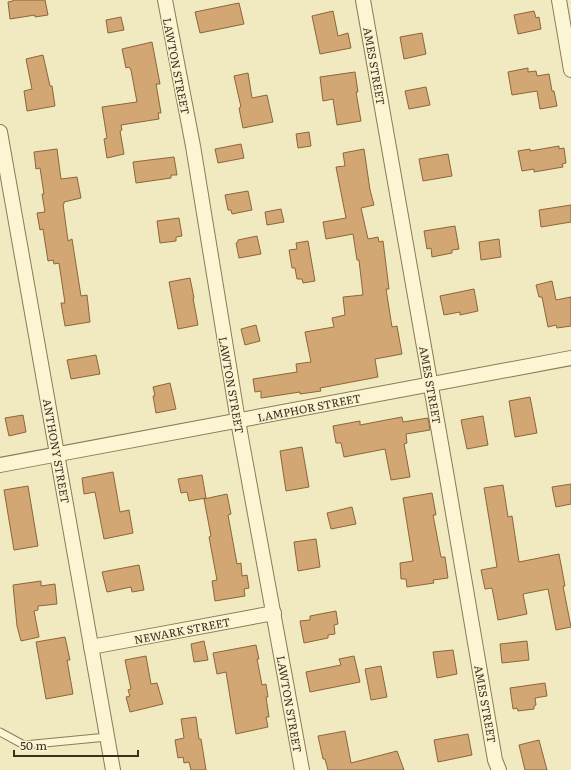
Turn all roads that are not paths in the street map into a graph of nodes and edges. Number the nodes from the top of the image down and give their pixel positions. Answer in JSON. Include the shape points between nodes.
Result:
{"nodes":[{"id":1,"x":165,"y":0,"type":"edge"},
{"id":2,"x":363,"y":0,"type":"edge"},
{"id":3,"x":559,"y":0,"type":"edge"},
{"id":4,"x":571,"y":70,"type":"edge"},
{"id":5,"x":0,"y":132,"type":"edge"},
{"id":6,"x":571,"y":358,"type":"edge"},
{"id":7,"x":431,"y":384,"type":"junction"},
{"id":8,"x":238,"y":420,"type":"junction"},
{"id":9,"x":58,"y":454,"type":"junction"},
{"id":10,"x":0,"y":465,"type":"edge"},
{"id":11,"x":274,"y":613,"type":"junction"},
{"id":12,"x":91,"y":648,"type":"junction"},
{"id":13,"x":0,"y":732,"type":"edge"},
{"id":14,"x":107,"y":737,"type":"junction"},
{"id":15,"x":113,"y":770,"type":"edge"},
{"id":16,"x":302,"y":770,"type":"edge"},
{"id":17,"x":499,"y":770,"type":"edge"}],
"edges":[{"from":1,"to":8,"type":"street","name":"LAWTON STREET","via":[[193,146]]},
{"from":2,"to":7,"type":"street","name":"AMES STREET"},
{"from":3,"to":4,"type":"street"},
{"from":5,"to":9,"type":"street","name":"ANTHONY STREET"},
{"from":6,"to":7,"type":"street","name":"LAMPHOR STREET"},
{"from":7,"to":8,"type":"street","name":"LAMPHOR STREET"},
{"from":7,"to":17,"type":"street","name":"AMES STREET","via":[[495,760]]},
{"from":8,"to":9,"type":"street","name":"LAMPHOR STREET"},
{"from":8,"to":11,"type":"street","name":"LAWTON STREET"},
{"from":9,"to":10,"type":"street","name":"LAMPHOR STREET"},
{"from":9,"to":12,"type":"street","name":"ANTHONY STREET"},
{"from":11,"to":12,"type":"street","name":"NEWARK STREET"},
{"from":11,"to":16,"type":"street","name":"LAWTON STREET"},
{"from":12,"to":14,"type":"street","name":"ANTHONY STREET"},
{"from":13,"to":14,"type":"lane","via":[[24,745]]},
{"from":14,"to":15,"type":"street","name":"ANTHONY STREET"}]}
